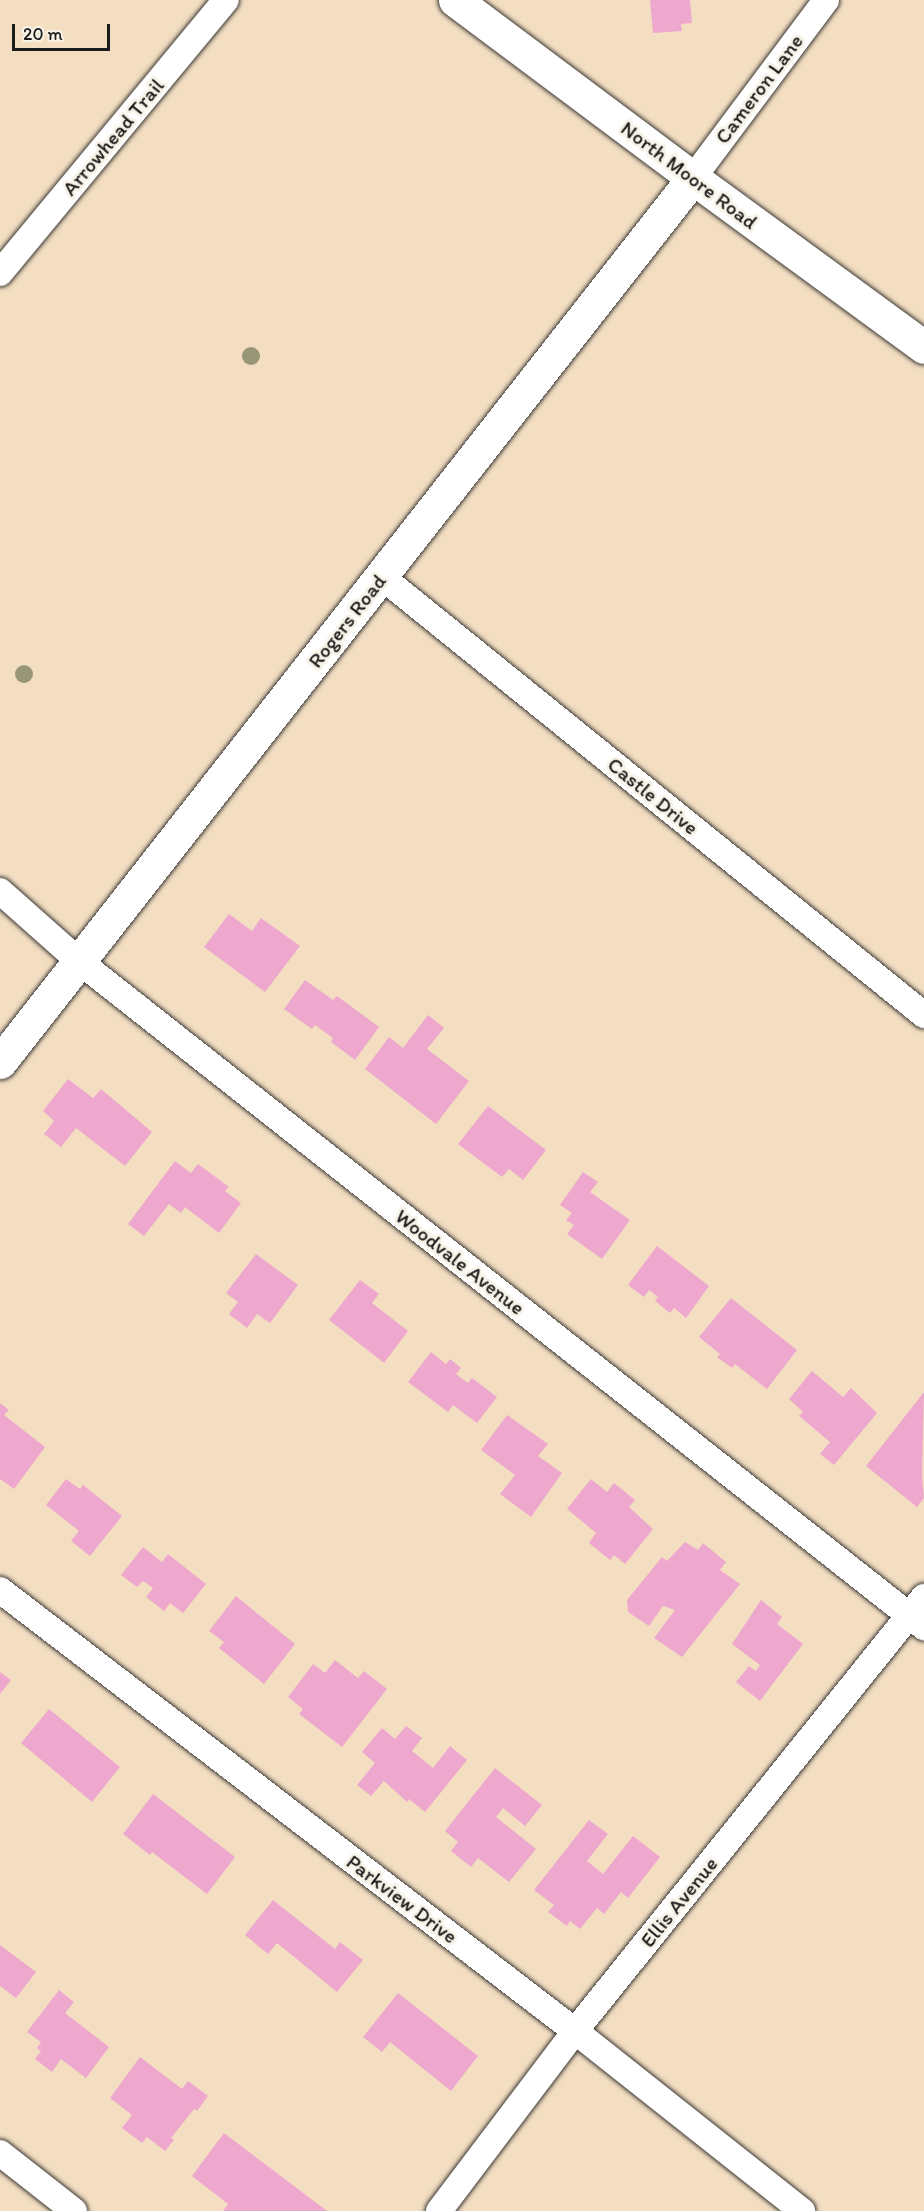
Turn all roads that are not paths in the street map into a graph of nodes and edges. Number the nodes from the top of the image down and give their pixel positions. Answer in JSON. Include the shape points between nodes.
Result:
{"nodes":[{"id":1,"x":226,"y":0,"type":"edge"},
{"id":2,"x":455,"y":0,"type":"edge"},
{"id":3,"x":826,"y":0,"type":"edge"},
{"id":4,"x":693,"y":178,"type":"junction"},
{"id":5,"x":0,"y":273,"type":"edge"},
{"id":6,"x":924,"y":347,"type":"edge"},
{"id":7,"x":382,"y":577,"type":"junction"},
{"id":8,"x":0,"y":891,"type":"edge"},
{"id":9,"x":80,"y":962,"type":"junction"},
{"id":10,"x":924,"y":1015,"type":"edge"},
{"id":11,"x":0,"y":1062,"type":"edge"},
{"id":12,"x":0,"y":1590,"type":"edge"},
{"id":13,"x":919,"y":1614,"type":"edge"},
{"id":14,"x":575,"y":2031,"type":"junction"},
{"id":15,"x":0,"y":2153,"type":"edge"},
{"id":16,"x":74,"y":2211,"type":"edge"},
{"id":17,"x":439,"y":2211,"type":"edge"},
{"id":18,"x":802,"y":2211,"type":"edge"}],
"edges":[{"from":1,"to":5,"type":"street","name":"Arrowhead Trail"},
{"from":2,"to":4,"type":"street","name":"North Moore Road"},
{"from":3,"to":4,"type":"street","name":"Cameron Lane"},
{"from":4,"to":6,"type":"street","name":"North Moore Road"},
{"from":4,"to":7,"type":"street","name":"Rogers Road"},
{"from":7,"to":9,"type":"street","name":"Rogers Road"},
{"from":7,"to":10,"type":"street","name":"Castle Drive"},
{"from":8,"to":9,"type":"street","name":"Woodvale Avenue"},
{"from":9,"to":11,"type":"street","name":"Rogers Road"},
{"from":9,"to":13,"type":"street","name":"Woodvale Avenue"},
{"from":12,"to":14,"type":"street","name":"Parkview Drive"},
{"from":13,"to":14,"type":"street","name":"Ellis Avenue"},
{"from":14,"to":17,"type":"street","name":"Ellis Avenue"},
{"from":14,"to":18,"type":"street","name":"Parkview Drive"},
{"from":15,"to":16,"type":"street"}]}
